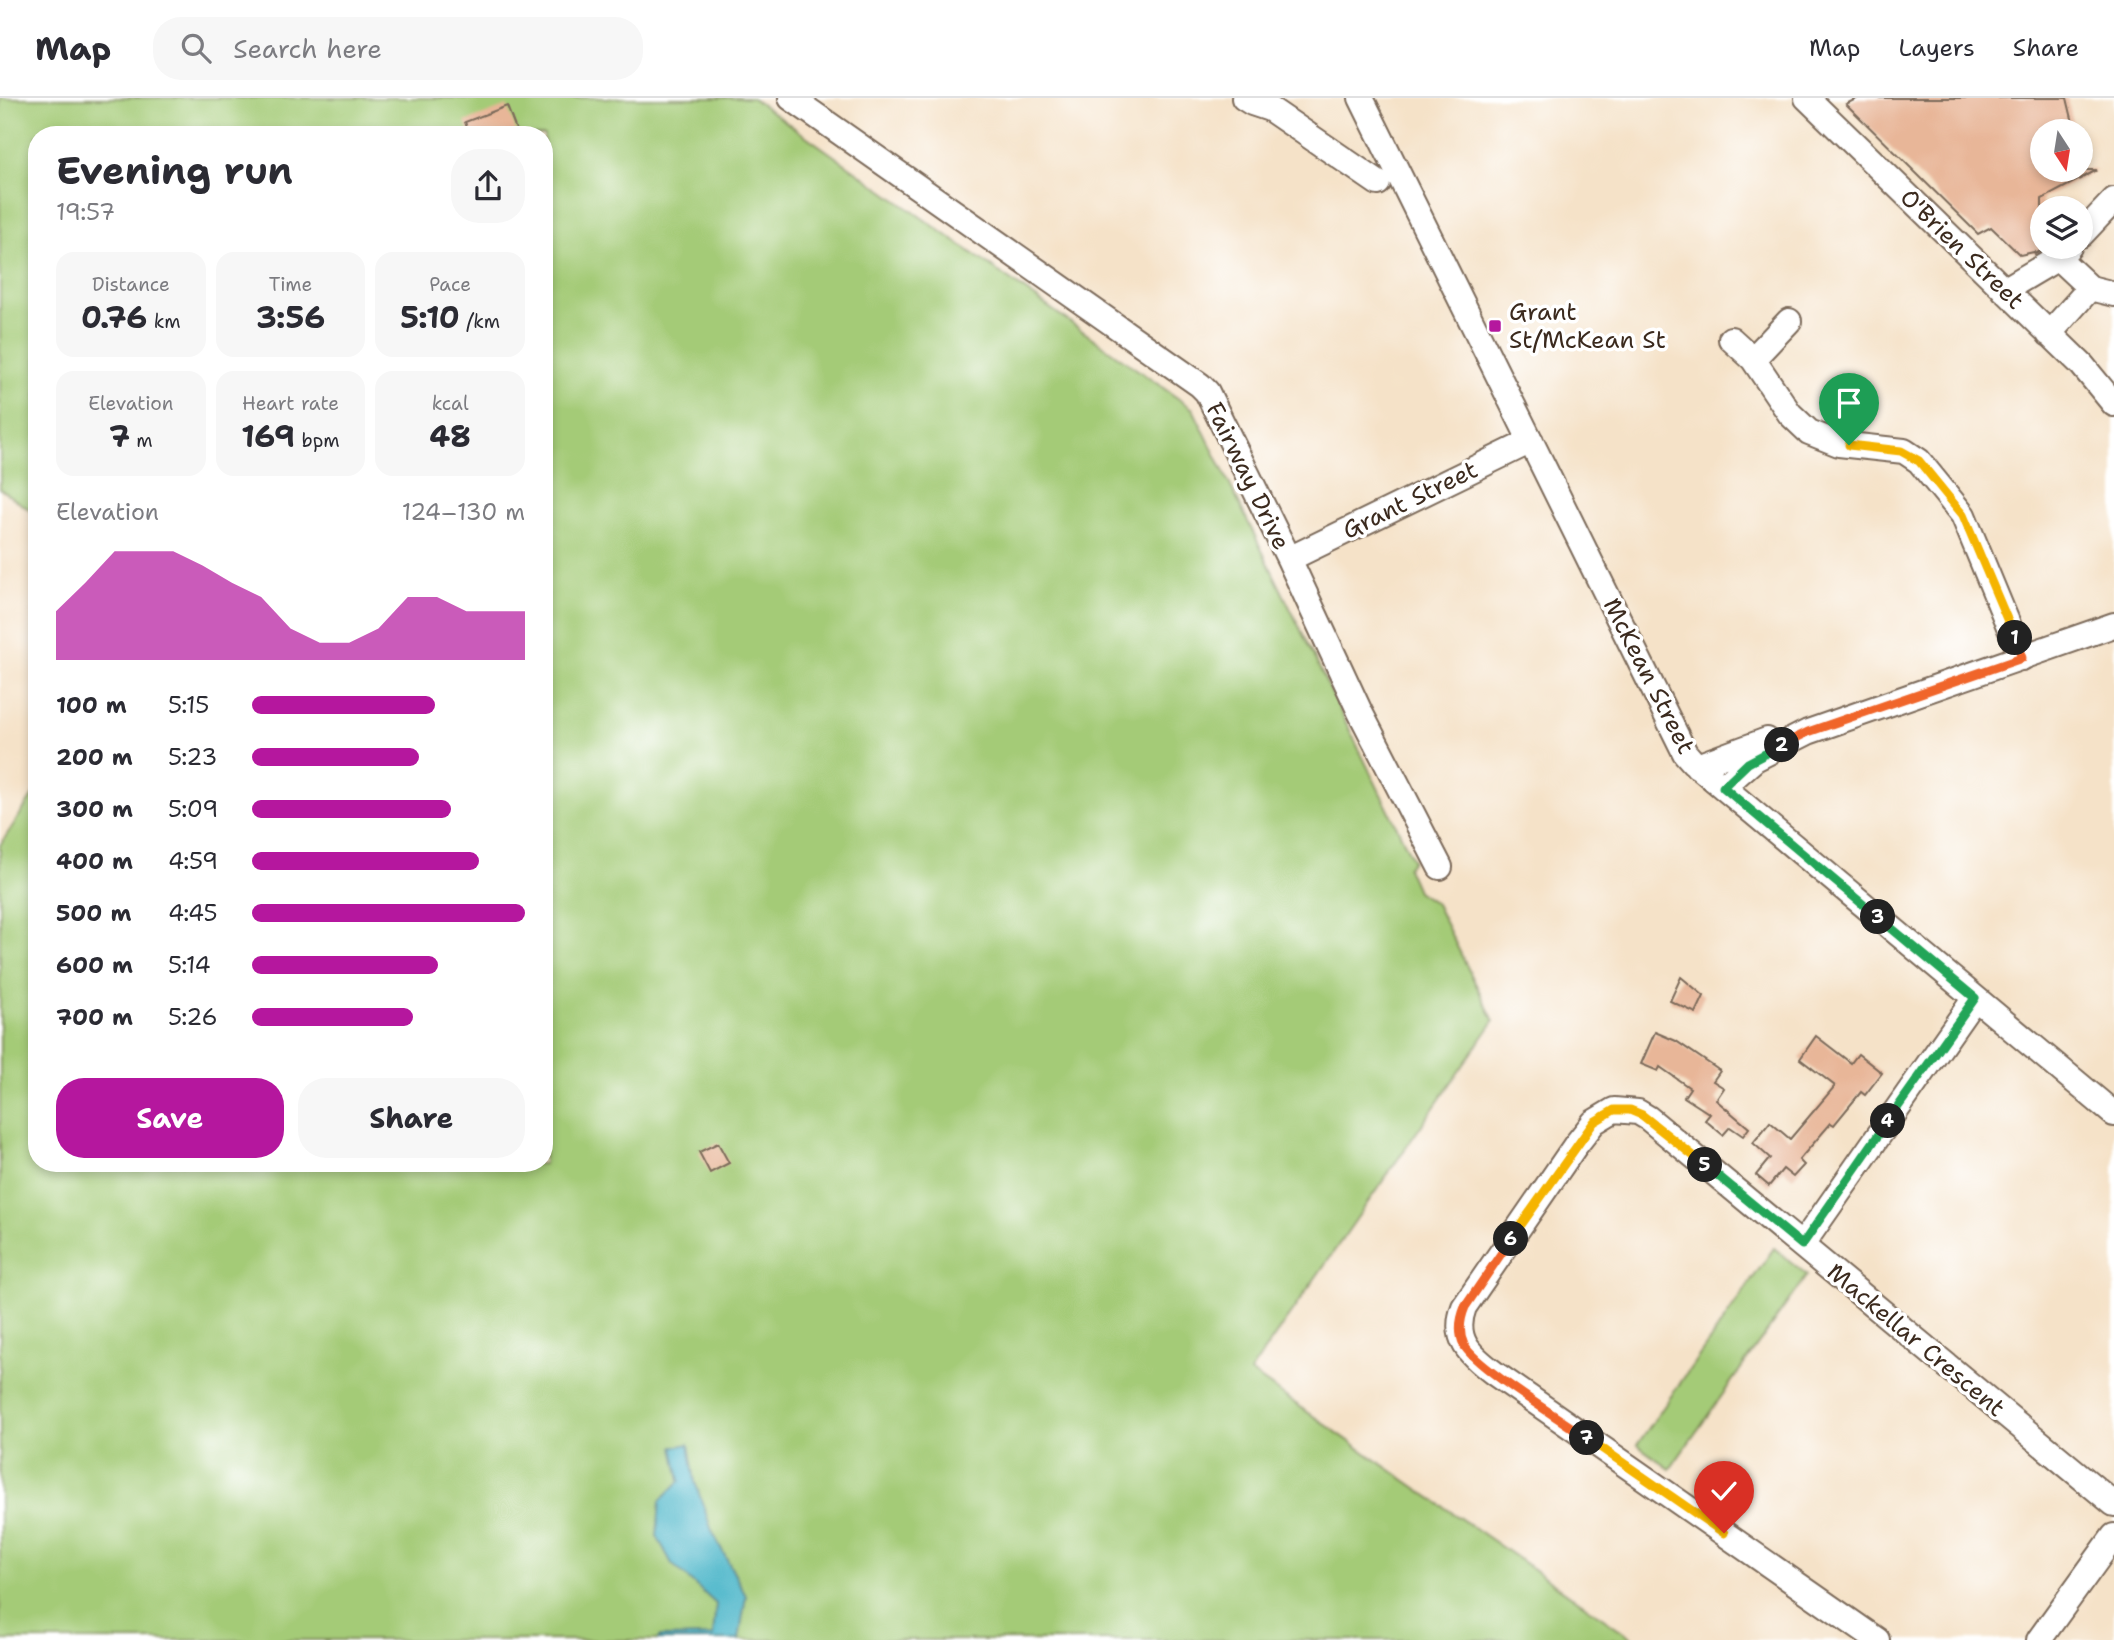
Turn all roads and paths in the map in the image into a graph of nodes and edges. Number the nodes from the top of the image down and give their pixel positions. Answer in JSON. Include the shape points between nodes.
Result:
{"nodes":[{"id":1,"x":791,"y":98,"type":"edge"},
{"id":2,"x":1244,"y":98,"type":"edge"},
{"id":3,"x":1361,"y":98,"type":"edge"},
{"id":4,"x":1807,"y":98,"type":"edge"},
{"id":5,"x":1378,"y":183,"type":"dead end"},
{"id":6,"x":2114,"y":200,"type":"edge"},
{"id":7,"x":2093,"y":222,"type":"edge"},
{"id":8,"x":2053,"y":259,"type":"edge"},
{"id":9,"x":2069,"y":259,"type":"edge"},
{"id":10,"x":2090,"y":288,"type":"junction"},
{"id":11,"x":2004,"y":290,"type":"junction"},
{"id":12,"x":2114,"y":294,"type":"edge"},
{"id":13,"x":1790,"y":321,"type":"dead end"},
{"id":14,"x":2049,"y":334,"type":"junction"},
{"id":15,"x":1731,"y":339,"type":"dead end"},
{"id":16,"x":1753,"y":359,"type":"junction"},
{"id":17,"x":2114,"y":404,"type":"edge"},
{"id":18,"x":1531,"y":441,"type":"junction"},
{"id":19,"x":1289,"y":559,"type":"junction"},
{"id":20,"x":2114,"y":625,"type":"edge"},
{"id":21,"x":2022,"y":658,"type":"junction"},
{"id":22,"x":1808,"y":732,"type":"junction"},
{"id":23,"x":1698,"y":766,"type":"junction"},
{"id":24,"x":1723,"y":787,"type":"junction"},
{"id":25,"x":1440,"y":867,"type":"dead end"},
{"id":26,"x":1975,"y":998,"type":"junction"},
{"id":27,"x":2114,"y":1114,"type":"edge"},
{"id":28,"x":1802,"y":1245,"type":"junction"},
{"id":29,"x":2114,"y":1504,"type":"edge"},
{"id":30,"x":2114,"y":1536,"type":"edge"},
{"id":31,"x":1877,"y":1640,"type":"edge"},
{"id":32,"x":2039,"y":1640,"type":"edge"}],
"edges":[{"from":1,"to":19,"type":"street","name":"Fairway Drive","via":[[1202,387]]},
{"from":2,"to":5,"type":"street","via":[[1270,109]]},
{"from":3,"to":18,"type":"street","name":"McKean Street"},
{"from":4,"to":11,"type":"street","name":"O'Brien Street"},
{"from":6,"to":7,"type":"street"},
{"from":8,"to":11,"type":"street"},
{"from":9,"to":10,"type":"street"},
{"from":10,"to":12,"type":"street"},
{"from":10,"to":14,"type":"street"},
{"from":11,"to":14,"type":"street","name":"O'Brien Street"},
{"from":13,"to":16,"type":"street"},
{"from":14,"to":17,"type":"street","name":"O'Brien Street","via":[[2090,373]]},
{"from":15,"to":16,"type":"street"},
{"from":16,"to":21,"type":"street","via":[[1790,414],[1809,432],[1839,444],[1904,452],[1919,461],[1963,515]]},
{"from":18,"to":19,"type":"street","name":"Grant Street"},
{"from":18,"to":23,"type":"street","name":"McKean Street","via":[[1685,753]]},
{"from":19,"to":25,"type":"street","name":"Fairway Drive","via":[[1360,712]]},
{"from":20,"to":21,"type":"street"},
{"from":21,"to":22,"type":"street"},
{"from":22,"to":23,"type":"street","via":[[1749,745]]},
{"from":22,"to":24,"type":"street","via":[[1755,759]]},
{"from":23,"to":24,"type":"street","name":"McKean Street"},
{"from":24,"to":26,"type":"street","name":"McKean Street"},
{"from":26,"to":27,"type":"street","name":"McKean Street"},
{"from":26,"to":28,"type":"street"},
{"from":28,"to":29,"type":"street","name":"Mackellar Crescent"},
{"from":28,"to":31,"type":"street","name":"Mackellar Crescent","via":[[1648,1118],[1630,1110],[1614,1110],[1594,1122],[1567,1157],[1471,1296],[1460,1329],[1464,1345],[1480,1362]]},
{"from":30,"to":32,"type":"street"}]}
